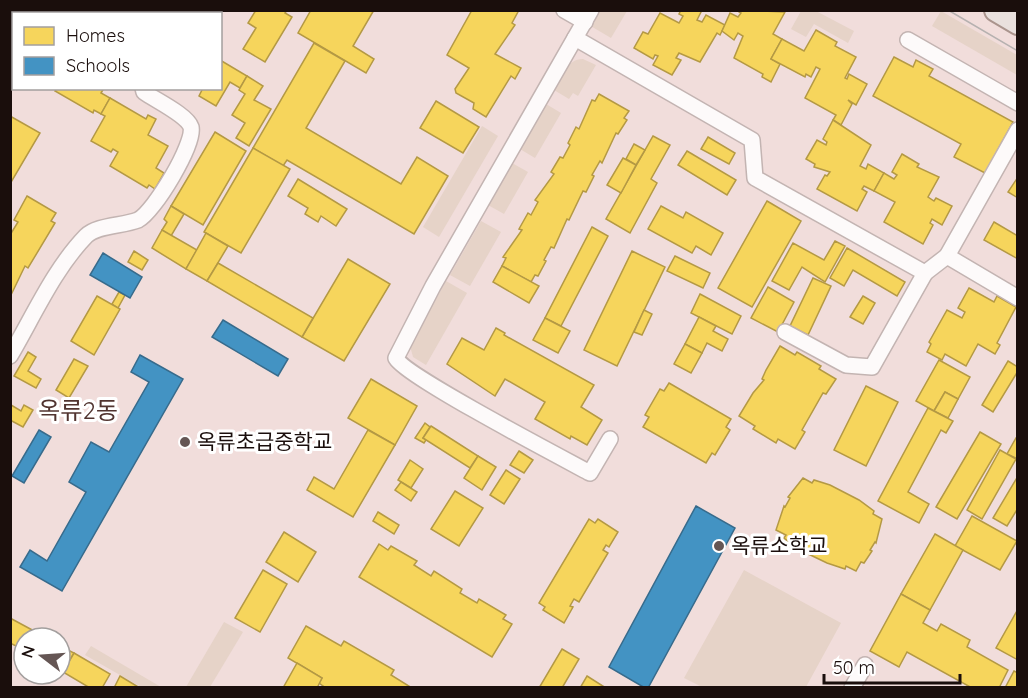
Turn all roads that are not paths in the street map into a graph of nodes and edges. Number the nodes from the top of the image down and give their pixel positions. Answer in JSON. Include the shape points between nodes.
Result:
{"nodes":[{"id":1,"x":564,"y":10,"type":"edge"},
{"id":2,"x":996,"y":10,"type":"edge"},
{"id":3,"x":588,"y":16,"type":"edge"},
{"id":4,"x":1017,"y":23,"type":"edge"},
{"id":5,"x":575,"y":38,"type":"junction"},
{"id":6,"x":908,"y":40,"type":"dead end"},
{"id":7,"x":144,"y":90,"type":"edge"},
{"id":8,"x":1017,"y":103,"type":"edge"},
{"id":9,"x":1017,"y":130,"type":"edge"},
{"id":10,"x":947,"y":256,"type":"junction"},
{"id":11,"x":925,"y":273,"type":"junction"},
{"id":12,"x":1017,"y":298,"type":"edge"},
{"id":13,"x":785,"y":332,"type":"dead end"},
{"id":14,"x":10,"y":356,"type":"edge"},
{"id":15,"x":610,"y":439,"type":"dead end"},
{"id":16,"x":865,"y":665,"type":"dead end"},
{"id":17,"x":852,"y":687,"type":"edge"}],
"edges":[{"from":1,"to":3,"type":"street"},
{"from":2,"to":4,"type":"main road"},
{"from":3,"to":5,"type":"street"},
{"from":5,"to":11,"type":"street","via":[[752,140],[755,178]]},
{"from":5,"to":15,"type":"street","via":[[396,358],[426,381],[590,473]]},
{"from":6,"to":8,"type":"street"},
{"from":7,"to":14,"type":"street","via":[[187,119],[191,129],[189,143],[154,206],[140,219],[88,234],[57,275]]},
{"from":9,"to":10,"type":"street"},
{"from":10,"to":11,"type":"street"},
{"from":10,"to":12,"type":"street"},
{"from":11,"to":13,"type":"street","via":[[872,367],[846,365]]},
{"from":16,"to":17,"type":"street"}]}
